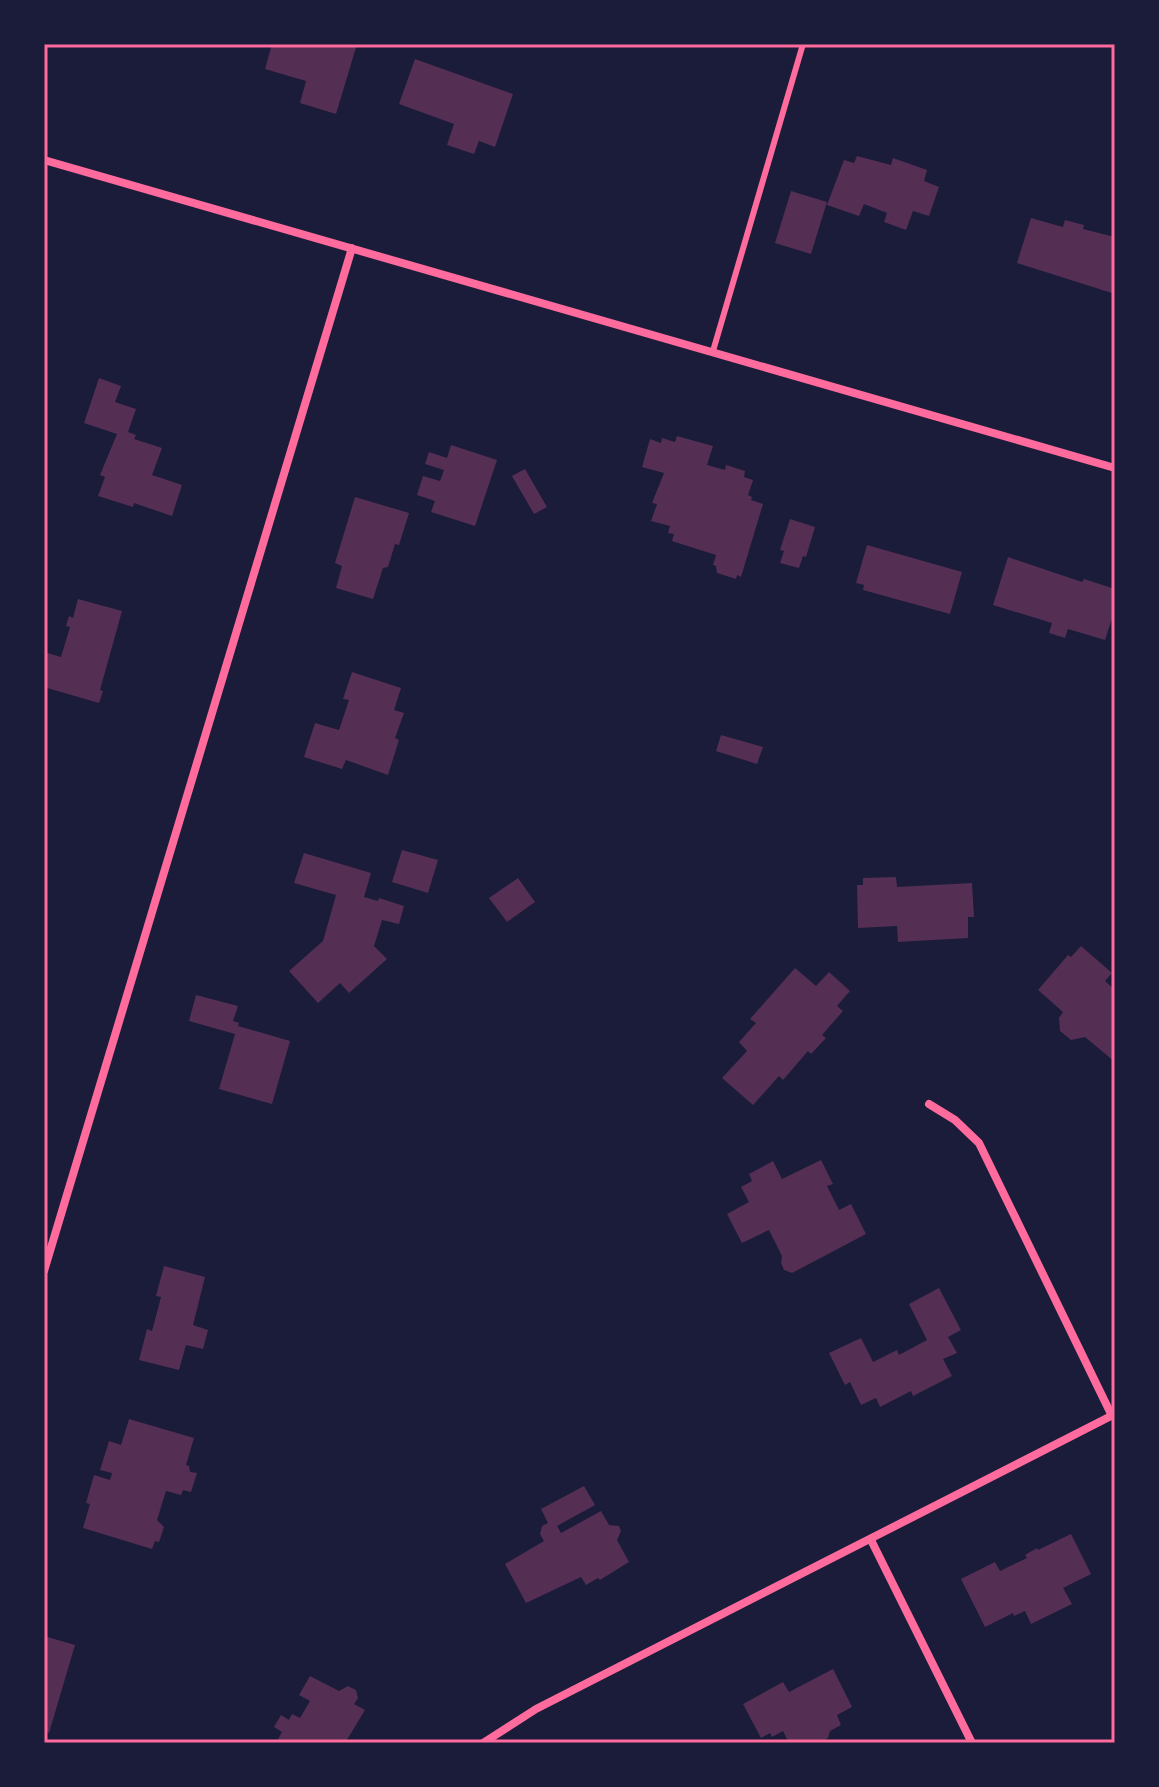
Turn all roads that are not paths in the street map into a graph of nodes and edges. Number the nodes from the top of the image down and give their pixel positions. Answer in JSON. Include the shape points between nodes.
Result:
{"nodes":[{"id":1,"x":803,"y":44,"type":"edge"},
{"id":2,"x":44,"y":160,"type":"edge"},
{"id":3,"x":352,"y":248,"type":"junction"},
{"id":4,"x":713,"y":351,"type":"junction"},
{"id":5,"x":1115,"y":468,"type":"edge"},
{"id":6,"x":929,"y":1104,"type":"dead end"},
{"id":7,"x":44,"y":1271,"type":"edge"},
{"id":8,"x":1114,"y":1415,"type":"edge"},
{"id":9,"x":871,"y":1540,"type":"junction"},
{"id":10,"x":483,"y":1743,"type":"edge"},
{"id":11,"x":972,"y":1743,"type":"edge"}],
"edges":[{"from":1,"to":4,"type":"lane"},
{"from":2,"to":3,"type":"street"},
{"from":3,"to":4,"type":"street"},
{"from":3,"to":7,"type":"street"},
{"from":4,"to":5,"type":"street"},
{"from":6,"to":8,"type":"street","via":[[979,1143]]},
{"from":8,"to":9,"type":"street"},
{"from":9,"to":10,"type":"street","via":[[536,1709]]},
{"from":9,"to":11,"type":"street"}]}
